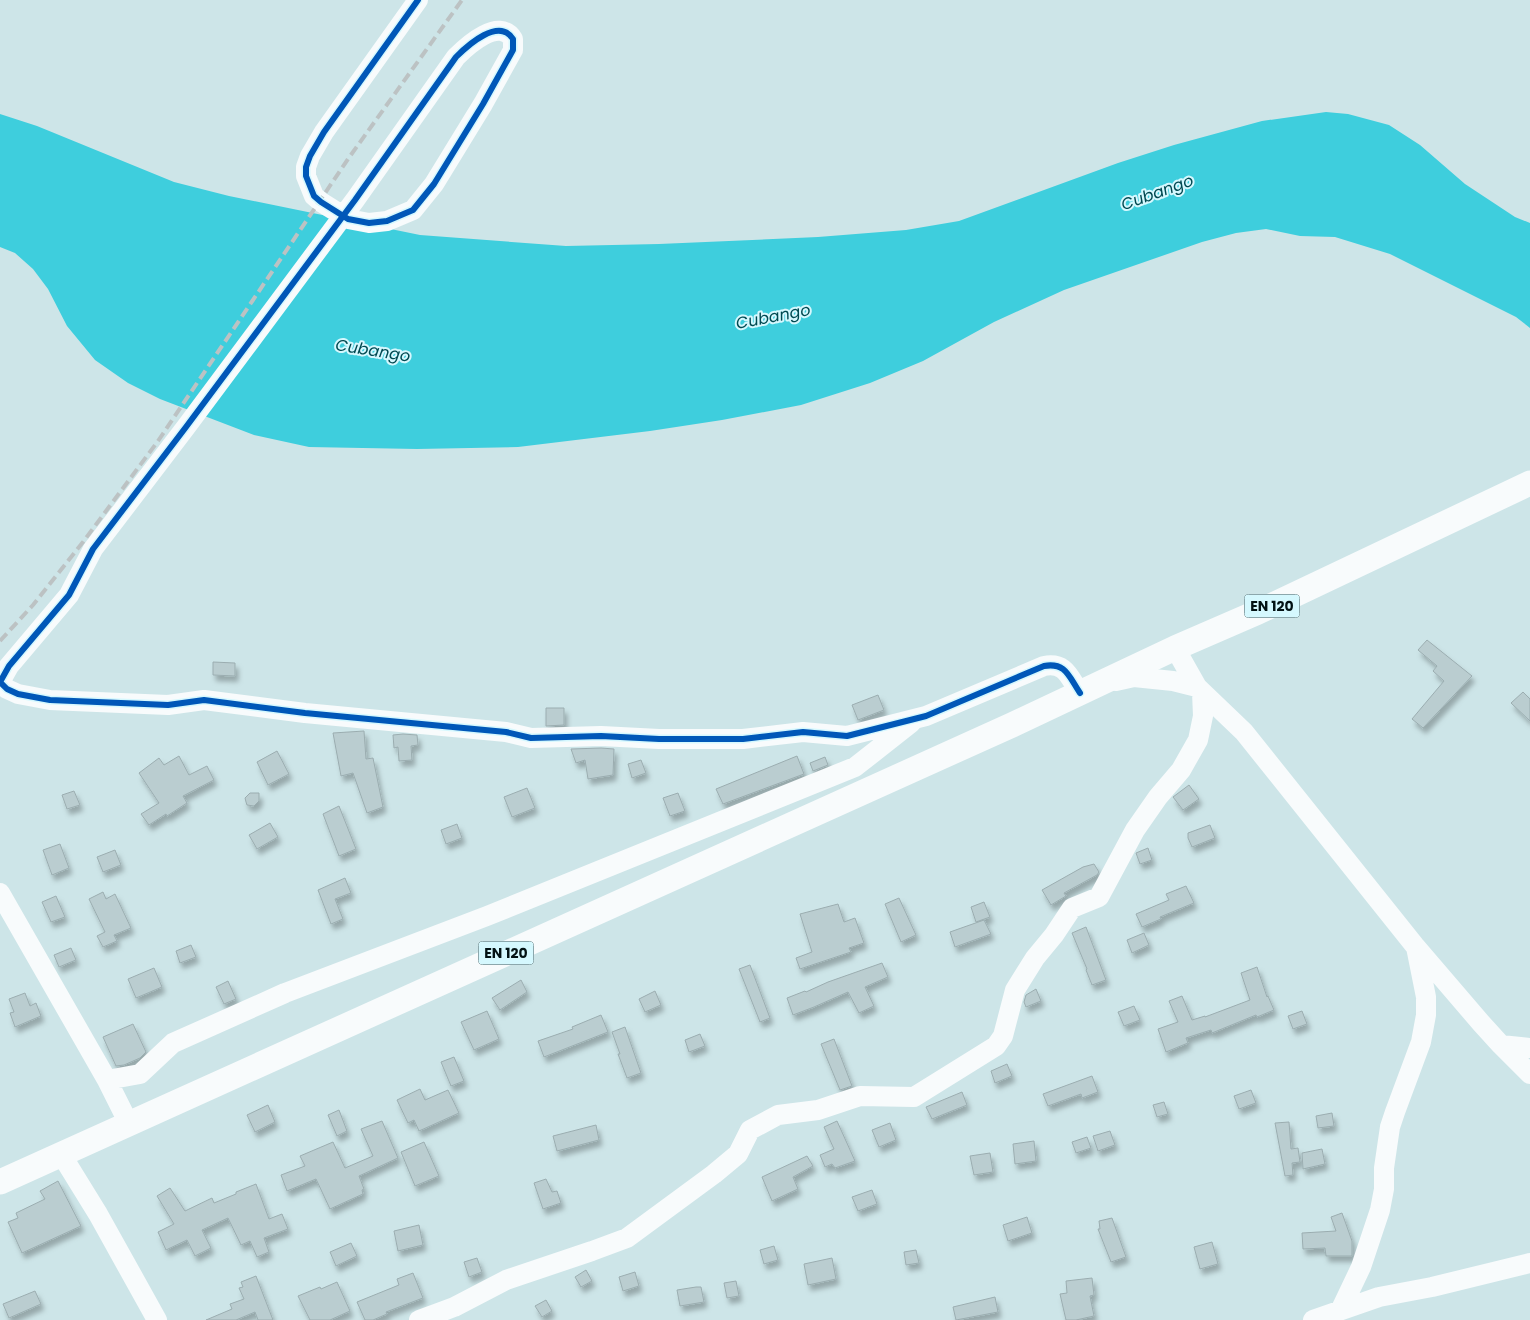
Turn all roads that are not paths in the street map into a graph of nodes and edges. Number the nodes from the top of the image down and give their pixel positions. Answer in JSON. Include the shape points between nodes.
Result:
{"nodes":[{"id":1,"x":418,"y":0,"type":"edge"},
{"id":2,"x":1530,"y":483,"type":"edge"},
{"id":3,"x":1175,"y":648,"type":"junction"},
{"id":4,"x":0,"y":682,"type":"edge"},
{"id":5,"x":1089,"y":688,"type":"junction"},
{"id":6,"x":1200,"y":690,"type":"junction"},
{"id":7,"x":915,"y":720,"type":"junction"},
{"id":8,"x":0,"y":893,"type":"edge"},
{"id":9,"x":1415,"y":946,"type":"junction"},
{"id":10,"x":1501,"y":1045,"type":"junction"},
{"id":11,"x":1529,"y":1048,"type":"edge"},
{"id":12,"x":1530,"y":1074,"type":"edge"},
{"id":13,"x":107,"y":1080,"type":"junction"},
{"id":14,"x":129,"y":1124,"type":"junction"},
{"id":15,"x":61,"y":1154,"type":"junction"},
{"id":16,"x":0,"y":1182,"type":"edge"},
{"id":17,"x":1530,"y":1263,"type":"edge"},
{"id":18,"x":1341,"y":1309,"type":"junction"},
{"id":19,"x":157,"y":1320,"type":"edge"},
{"id":20,"x":419,"y":1320,"type":"edge"},
{"id":21,"x":1313,"y":1320,"type":"edge"}],
"edges":[{"from":1,"to":4,"type":"street","via":[[324,132],[306,167],[314,196],[321,202],[348,219],[369,223],[388,221],[413,210],[434,184],[513,50],[513,38],[506,31],[490,33],[470,43],[456,57],[355,200],[186,427],[93,549],[69,595],[8,666]]},
{"from":2,"to":3,"type":"main road","number":"EN 120"},
{"from":3,"to":5,"type":"main road","number":"EN 120"},
{"from":3,"to":6,"type":"street"},
{"from":4,"to":7,"type":"street","via":[[18,694],[50,700],[168,705],[204,700],[506,732],[532,738],[743,739],[804,732],[847,736]]},
{"from":5,"to":6,"type":"street","via":[[1134,677],[1173,681]]},
{"from":5,"to":7,"type":"street","via":[[1064,668],[1053,664]]},
{"from":5,"to":14,"type":"main road","number":"EN 120"},
{"from":6,"to":9,"type":"street","via":[[1244,732]]},
{"from":6,"to":20,"type":"street","via":[[1203,716],[1198,740],[1181,770],[1135,830],[1099,897],[1072,908],[1022,977],[1015,990],[1003,1036],[996,1046],[914,1097],[860,1096],[818,1110],[778,1114],[750,1130],[738,1154],[714,1174],[627,1238],[506,1280]]},
{"from":7,"to":13,"type":"street","via":[[855,767],[505,909],[285,993],[173,1043],[140,1074]]},
{"from":8,"to":13,"type":"street"},
{"from":9,"to":10,"type":"street"},
{"from":9,"to":18,"type":"street","via":[[1426,997],[1421,1042],[1390,1127],[1380,1210],[1361,1267]]},
{"from":10,"to":11,"type":"street"},
{"from":10,"to":12,"type":"street"},
{"from":13,"to":14,"type":"street"},
{"from":14,"to":15,"type":"main road","number":"EN 120"},
{"from":15,"to":16,"type":"main road","number":"EN 120"},
{"from":15,"to":19,"type":"street"},
{"from":17,"to":18,"type":"street","via":[[1379,1297]]},
{"from":18,"to":21,"type":"street"}]}
